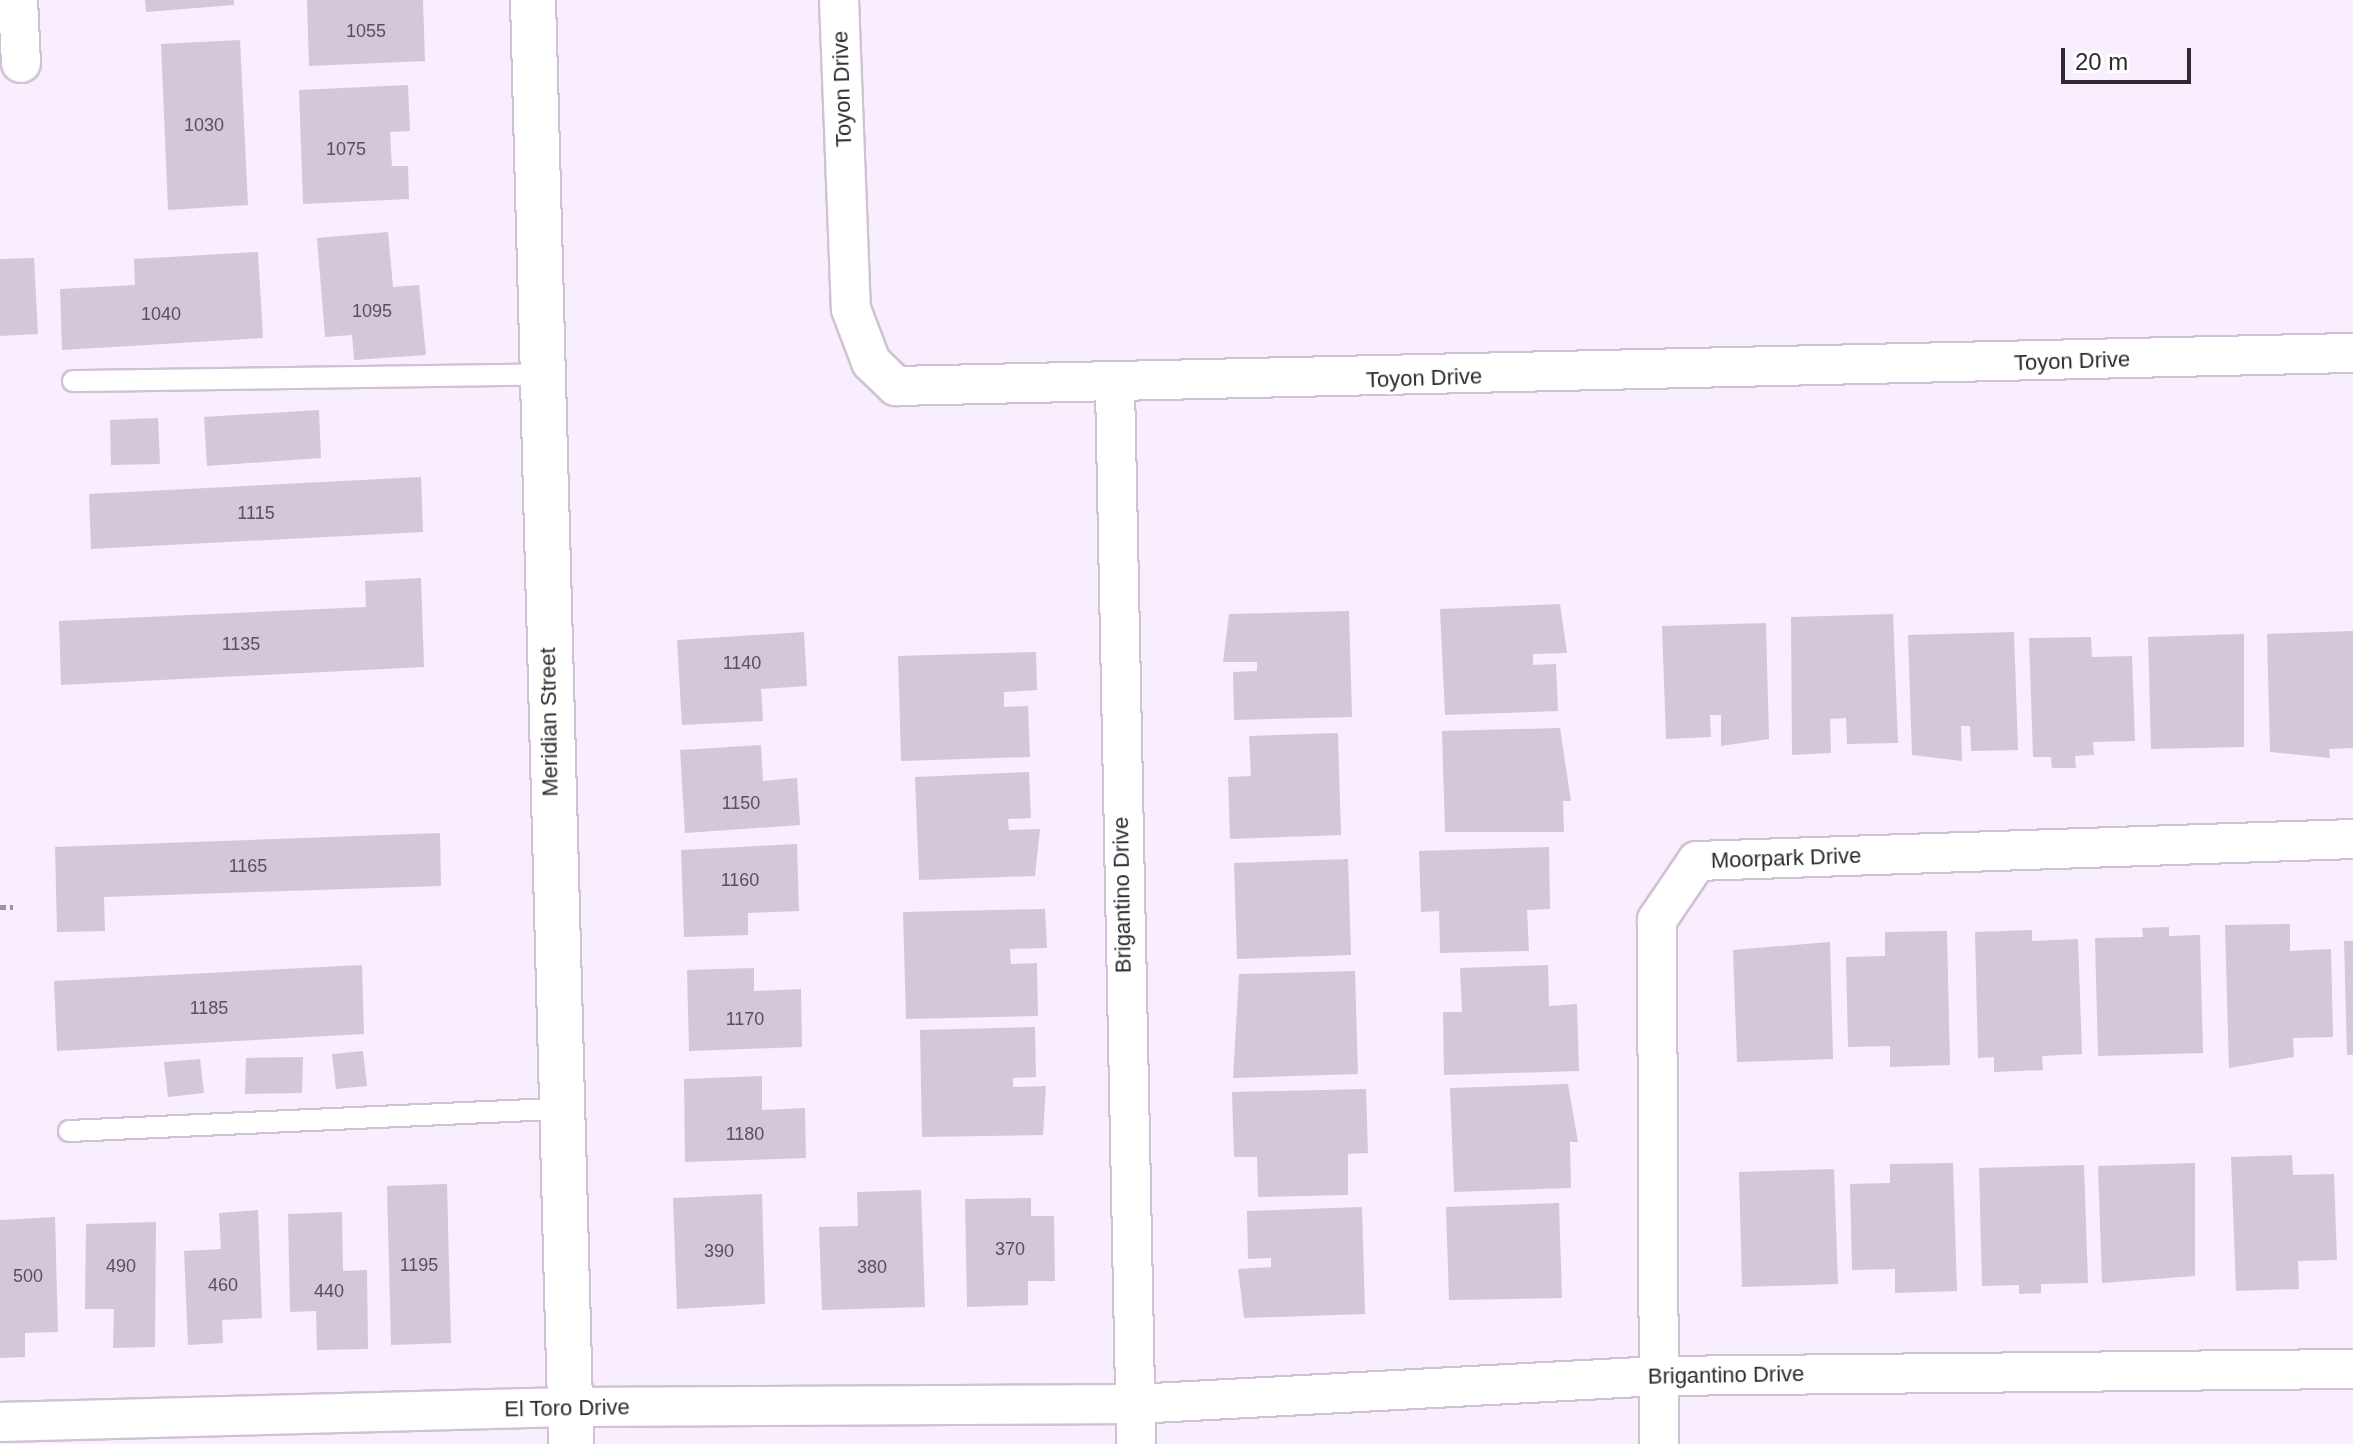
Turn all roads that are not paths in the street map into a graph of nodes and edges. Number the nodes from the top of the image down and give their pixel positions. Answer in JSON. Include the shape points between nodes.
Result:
{"nodes":[{"id":1,"x":18,"y":0,"type":"edge"},
{"id":2,"x":533,"y":0,"type":"edge"},
{"id":3,"x":839,"y":0,"type":"edge"},
{"id":4,"x":21,"y":63,"type":"dead end"},
{"id":5,"x":2353,"y":353,"type":"edge"},
{"id":6,"x":545,"y":374,"type":"junction"},
{"id":7,"x":73,"y":381,"type":"dead end"},
{"id":8,"x":1115,"y":386,"type":"junction"},
{"id":9,"x":2353,"y":839,"type":"edge"},
{"id":10,"x":562,"y":1109,"type":"junction"},
{"id":11,"x":69,"y":1131,"type":"dead end"},
{"id":12,"x":2336,"y":1369,"type":"edge"},
{"id":13,"x":1658,"y":1376,"type":"junction"},
{"id":14,"x":1135,"y":1404,"type":"junction"},
{"id":15,"x":0,"y":1422,"type":"edge"},
{"id":16,"x":571,"y":1425,"type":"edge"},
{"id":17,"x":1136,"y":1444,"type":"edge"},
{"id":18,"x":1659,"y":1444,"type":"edge"}],
"edges":[{"from":1,"to":4,"type":"street"},
{"from":2,"to":6,"type":"street","name":"Meridian Street"},
{"from":3,"to":8,"type":"street","name":"Toyon Drive","via":[[851,309],[871,362],[896,386]]},
{"from":5,"to":8,"type":"street","name":"Toyon Drive"},
{"from":6,"to":7,"type":"lane"},
{"from":6,"to":10,"type":"street","name":"Meridian Street"},
{"from":8,"to":14,"type":"street","name":"Brigantino Drive"},
{"from":9,"to":13,"type":"street","name":"Moorpark Drive","via":[[1697,861],[1657,920]]},
{"from":10,"to":11,"type":"lane"},
{"from":10,"to":16,"type":"street","name":"Meridian Street"},
{"from":12,"to":13,"type":"street","name":"Brigantino Drive"},
{"from":13,"to":14,"type":"street","name":"Brigantino Drive"},
{"from":13,"to":18,"type":"street"},
{"from":14,"to":16,"type":"street","name":"El Toro Drive"},
{"from":14,"to":17,"type":"street","name":"Brigantino Drive"},
{"from":15,"to":16,"type":"street","name":"El Toro Drive"}]}
